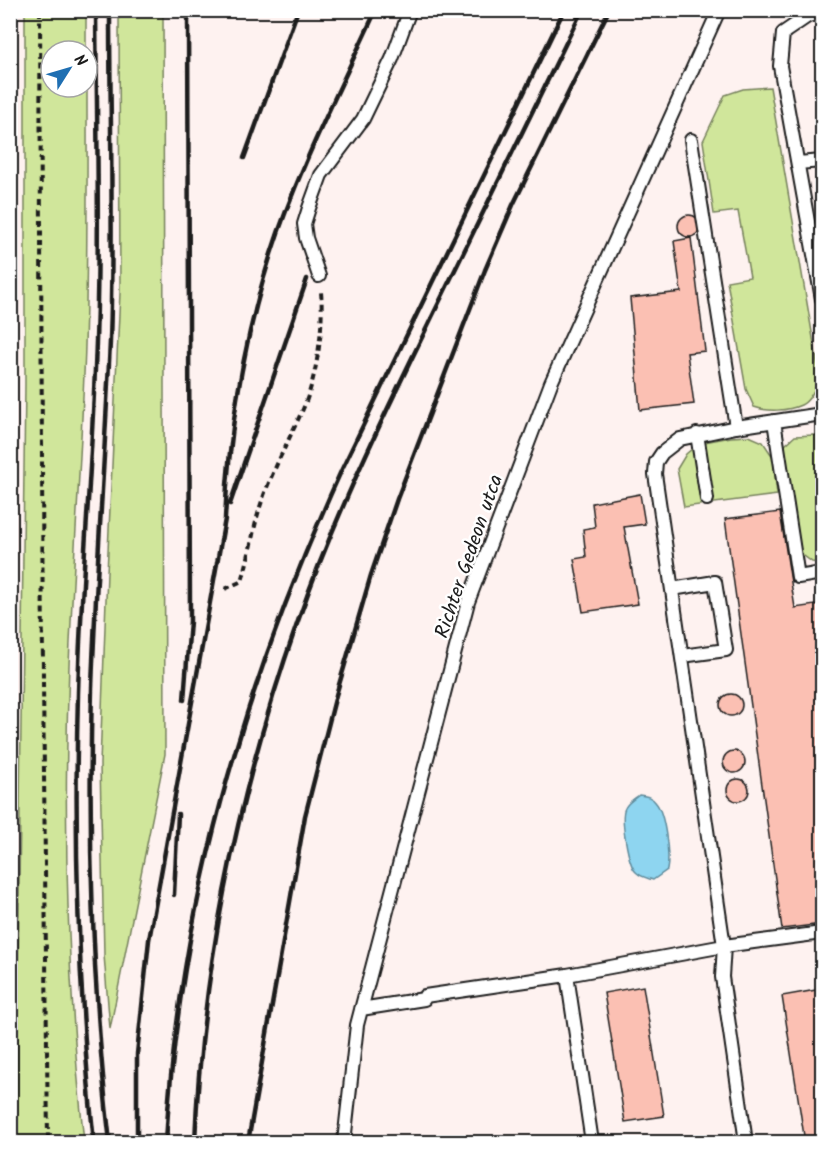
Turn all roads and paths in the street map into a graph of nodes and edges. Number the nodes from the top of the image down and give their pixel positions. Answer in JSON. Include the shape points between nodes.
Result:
{"nodes":[{"id":1,"x":40,"y":10,"type":"edge"},
{"id":2,"x":410,"y":10,"type":"edge"},
{"id":3,"x":719,"y":10,"type":"edge"},
{"id":4,"x":822,"y":13,"type":"edge"},
{"id":5,"x":691,"y":140,"type":"dead end"},
{"id":6,"x":822,"y":161,"type":"edge"},
{"id":7,"x":798,"y":163,"type":"junction"},
{"id":8,"x":319,"y":276,"type":"joint"},
{"id":9,"x":822,"y":299,"type":"edge"},
{"id":10,"x":10,"y":352,"type":"edge"},
{"id":11,"x":10,"y":363,"type":"edge"},
{"id":12,"x":822,"y":414,"type":"edge"},
{"id":13,"x":774,"y":422,"type":"junction"},
{"id":14,"x":736,"y":427,"type":"junction"},
{"id":15,"x":697,"y":434,"type":"junction"},
{"id":16,"x":707,"y":499,"type":"dead end"},
{"id":17,"x":822,"y":573,"type":"edge"},
{"id":18,"x":225,"y":589,"type":"dead end"},
{"id":19,"x":672,"y":589,"type":"junction"},
{"id":20,"x":682,"y":656,"type":"junction"},
{"id":21,"x":822,"y":933,"type":"edge"},
{"id":22,"x":724,"y":946,"type":"junction"},
{"id":23,"x":567,"y":975,"type":"junction"},
{"id":24,"x":361,"y":1009,"type":"junction"},
{"id":25,"x":48,"y":1143,"type":"edge"},
{"id":26,"x":344,"y":1143,"type":"edge"},
{"id":27,"x":592,"y":1143,"type":"edge"},
{"id":28,"x":746,"y":1143,"type":"edge"}],
"edges":[{"from":1,"to":25,"type":"path"},
{"from":2,"to":8,"type":"lane","via":[[363,119],[321,175],[309,208],[304,224],[306,238]]},
{"from":3,"to":24,"type":"lane","name":"Richter Gedeon utca","via":[[551,383],[468,602]]},
{"from":4,"to":7,"type":"lane","via":[[808,16],[783,33],[780,66]]},
{"from":5,"to":14,"type":"lane"},
{"from":6,"to":7,"type":"lane"},
{"from":7,"to":9,"type":"lane"},
{"from":8,"to":18,"type":"path","via":[[319,332],[314,371],[303,408],[261,503],[242,581]]},
{"from":10,"to":11,"type":"lane"},
{"from":12,"to":13,"type":"lane"},
{"from":13,"to":14,"type":"lane"},
{"from":13,"to":17,"type":"lane","via":[[798,577]]},
{"from":14,"to":15,"type":"lane"},
{"from":15,"to":16,"type":"lane"},
{"from":15,"to":19,"type":"lane","via":[[670,445],[656,462]]},
{"from":19,"to":20,"type":"lane"},
{"from":19,"to":20,"type":"lane","via":[[715,582],[726,650]]},
{"from":20,"to":22,"type":"lane"},
{"from":21,"to":22,"type":"lane"},
{"from":22,"to":23,"type":"lane"},
{"from":22,"to":28,"type":"lane","via":[[722,977]]},
{"from":23,"to":24,"type":"lane"},
{"from":23,"to":27,"type":"lane"},
{"from":24,"to":26,"type":"lane","name":"Richter Gedeon utca"}]}
